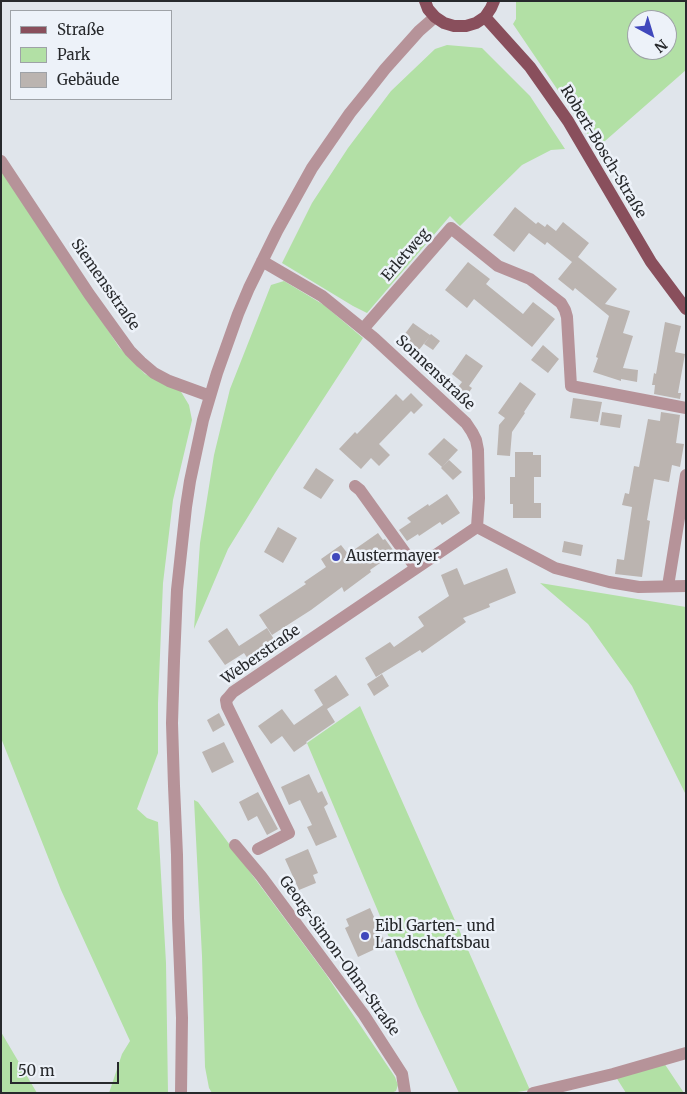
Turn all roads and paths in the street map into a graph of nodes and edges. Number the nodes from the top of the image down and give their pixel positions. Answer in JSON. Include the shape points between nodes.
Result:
{"nodes":[{"id":1,"x":425,"y":1,"type":"edge"},
{"id":2,"x":494,"y":1,"type":"edge"},
{"id":3,"x":435,"y":17,"type":"junction"},
{"id":4,"x":485,"y":17,"type":"junction"},
{"id":5,"x":1,"y":160,"type":"edge"},
{"id":6,"x":262,"y":261,"type":"junction"},
{"id":7,"x":686,"y":309,"type":"edge"},
{"id":8,"x":363,"y":329,"type":"junction"},
{"id":9,"x":210,"y":396,"type":"junction"},
{"id":10,"x":686,"y":408,"type":"edge"},
{"id":11,"x":686,"y":475,"type":"edge"},
{"id":12,"x":355,"y":486,"type":"dead end"},
{"id":13,"x":478,"y":527,"type":"junction"},
{"id":14,"x":416,"y":568,"type":"junction"},
{"id":15,"x":668,"y":586,"type":"junction"},
{"id":16,"x":686,"y":586,"type":"edge"},
{"id":17,"x":235,"y":845,"type":"dead end"},
{"id":18,"x":258,"y":849,"type":"dead end"},
{"id":19,"x":686,"y":1053,"type":"edge"},
{"id":20,"x":181,"y":1093,"type":"edge"},
{"id":21,"x":405,"y":1093,"type":"edge"},
{"id":22,"x":533,"y":1093,"type":"edge"}],
"edges":[{"from":1,"to":3,"type":"main road"},
{"from":2,"to":4,"type":"main road"},
{"from":3,"to":4,"type":"main road","via":[[454,26],[466,26]]},
{"from":3,"to":6,"type":"street","via":[[385,69],[350,113],[312,168]]},
{"from":4,"to":7,"type":"main road","name":"Robert-Bosch-Straße","via":[[530,67],[568,120],[651,262]]},
{"from":5,"to":9,"type":"street","name":"Siemensstraße","via":[[130,351],[154,373]]},
{"from":6,"to":8,"type":"street","name":"Sonnenstraße","via":[[322,296]]},
{"from":6,"to":9,"type":"street","via":[[238,314]]},
{"from":8,"to":10,"type":"street","name":"Erletweg","via":[[451,228],[498,266],[530,279],[561,303],[567,317],[572,386]]},
{"from":8,"to":13,"type":"street","name":"Sonnenstraße","via":[[472,432],[478,450]]},
{"from":9,"to":20,"type":"street","via":[[186,507],[177,590],[174,661],[172,723],[182,1018]]},
{"from":11,"to":15,"type":"street"},
{"from":12,"to":14,"type":"street"},
{"from":13,"to":14,"type":"street","name":"Weberstraße"},
{"from":13,"to":15,"type":"street","via":[[555,568],[619,584]]},
{"from":14,"to":18,"type":"street","name":"Weberstraße","via":[[233,692],[226,700],[289,833]]},
{"from":15,"to":16,"type":"street"},
{"from":17,"to":21,"type":"street","name":"Georg-Simon-Ohm-Straße","via":[[364,1015],[402,1074]]},
{"from":19,"to":22,"type":"street"}]}
